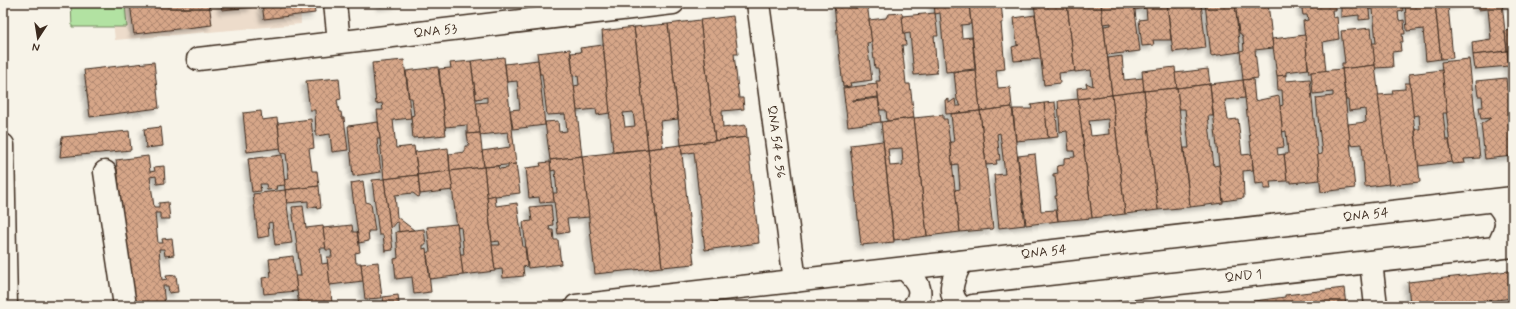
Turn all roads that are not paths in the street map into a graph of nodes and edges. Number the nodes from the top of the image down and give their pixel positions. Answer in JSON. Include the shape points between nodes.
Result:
{"nodes":[{"id":1,"x":335,"y":3,"type":"edge"},
{"id":2,"x":673,"y":3,"type":"edge"},
{"id":3,"x":758,"y":3,"type":"edge"},
{"id":4,"x":593,"y":8,"type":"edge"},
{"id":5,"x":339,"y":42,"type":"junction"},
{"id":6,"x":198,"y":59,"type":"dead end"},
{"id":7,"x":3,"y":144,"type":"edge"},
{"id":8,"x":104,"y":172,"type":"dead end"},
{"id":9,"x":1503,"y":200,"type":"edge"},
{"id":10,"x":1505,"y":247,"type":"edge"},
{"id":11,"x":961,"y":262,"type":"junction"},
{"id":12,"x":1371,"y":262,"type":"junction"},
{"id":13,"x":905,"y":269,"type":"junction"},
{"id":14,"x":795,"y":281,"type":"junction"},
{"id":15,"x":1085,"y":300,"type":"edge"},
{"id":16,"x":6,"y":306,"type":"edge"},
{"id":17,"x":125,"y":306,"type":"edge"},
{"id":18,"x":576,"y":306,"type":"edge"},
{"id":19,"x":914,"y":306,"type":"edge"},
{"id":20,"x":960,"y":306,"type":"edge"},
{"id":21,"x":973,"y":306,"type":"edge"},
{"id":22,"x":1376,"y":306,"type":"edge"}],
"edges":[{"from":1,"to":5,"type":"main road"},
{"from":2,"to":4,"type":"main road","name":"QNA 53"},
{"from":3,"to":14,"type":"main road","name":"QNA 54 e 56"},
{"from":4,"to":5,"type":"main road","name":"QNA 53"},
{"from":5,"to":6,"type":"main road","name":"QNA 53"},
{"from":7,"to":16,"type":"main road"},
{"from":8,"to":17,"type":"main road"},
{"from":9,"to":10,"type":"main road","via":[[1506,221]]},
{"from":9,"to":11,"type":"main road","name":"QNA 54"},
{"from":10,"to":12,"type":"main road","name":"QND 1"},
{"from":11,"to":13,"type":"main road","name":"QNA 54"},
{"from":11,"to":20,"type":"main road","via":[[951,287],[953,297]]},
{"from":12,"to":15,"type":"main road","name":"QND 1"},
{"from":12,"to":22,"type":"main road"},
{"from":13,"to":14,"type":"main road","name":"QNA 54"},
{"from":13,"to":19,"type":"main road","via":[[918,284],[918,298]]},
{"from":14,"to":18,"type":"main road","name":"QNA 54"},
{"from":15,"to":21,"type":"main road","name":"QND 1"}]}
